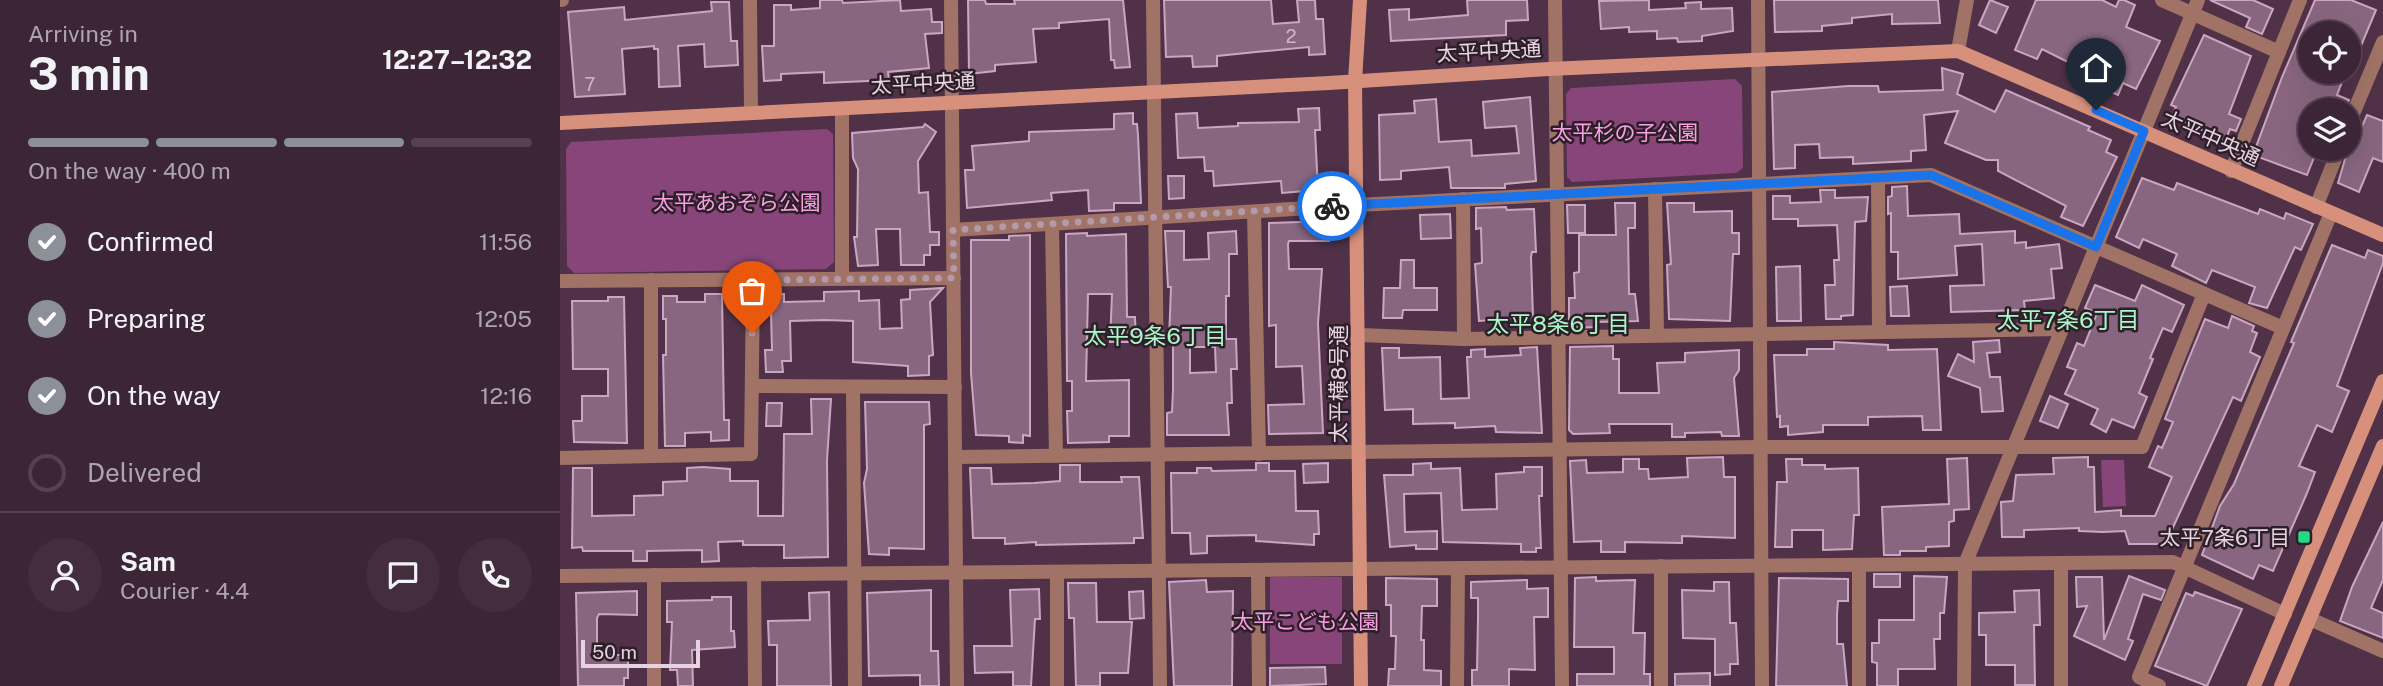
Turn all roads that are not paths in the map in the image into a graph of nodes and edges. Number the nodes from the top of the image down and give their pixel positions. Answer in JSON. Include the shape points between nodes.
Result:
{"nodes":[{"id":1,"x":750,"y":0,"type":"edge"},
{"id":2,"x":951,"y":0,"type":"edge"},
{"id":3,"x":1153,"y":0,"type":"edge"},
{"id":4,"x":1360,"y":0,"type":"edge"},
{"id":5,"x":1555,"y":0,"type":"edge"},
{"id":6,"x":1758,"y":0,"type":"edge"},
{"id":7,"x":1967,"y":0,"type":"edge"},
{"id":8,"x":2162,"y":0,"type":"edge"},
{"id":9,"x":2300,"y":0,"type":"edge"},
{"id":10,"x":2196,"y":7,"type":"edge"},
{"id":11,"x":2383,"y":41,"type":"edge"},
{"id":12,"x":1958,"y":51,"type":"junction"},
{"id":13,"x":2279,"y":52,"type":"junction"},
{"id":14,"x":1756,"y":58,"type":"junction"},
{"id":15,"x":1556,"y":68,"type":"junction"},
{"id":16,"x":1355,"y":81,"type":"junction"},
{"id":17,"x":1155,"y":91,"type":"junction"},
{"id":18,"x":2360,"y":98,"type":"edge"},
{"id":19,"x":953,"y":103,"type":"junction"},
{"id":20,"x":842,"y":108,"type":"junction"},
{"id":21,"x":751,"y":113,"type":"junction"},
{"id":22,"x":560,"y":122,"type":"edge"},
{"id":23,"x":2144,"y":131,"type":"junction"},
{"id":24,"x":2334,"y":161,"type":"edge"},
{"id":25,"x":2231,"y":171,"type":"junction"},
{"id":26,"x":1878,"y":178,"type":"junction"},
{"id":27,"x":1758,"y":183,"type":"junction"},
{"id":28,"x":1655,"y":189,"type":"junction"},
{"id":29,"x":1555,"y":194,"type":"junction"},
{"id":30,"x":1463,"y":199,"type":"junction"},
{"id":31,"x":1357,"y":205,"type":"junction"},
{"id":32,"x":2316,"y":206,"type":"junction"},
{"id":33,"x":1254,"y":212,"type":"junction"},
{"id":34,"x":2331,"y":213,"type":"junction"},
{"id":35,"x":1154,"y":217,"type":"junction"},
{"id":36,"x":1052,"y":225,"type":"junction"},
{"id":37,"x":953,"y":230,"type":"junction"},
{"id":38,"x":2383,"y":235,"type":"edge"},
{"id":39,"x":2096,"y":247,"type":"junction"},
{"id":40,"x":954,"y":278,"type":"junction"},
{"id":41,"x":842,"y":279,"type":"junction"},
{"id":42,"x":651,"y":280,"type":"junction"},
{"id":43,"x":752,"y":280,"type":"junction"},
{"id":44,"x":560,"y":281,"type":"edge"},
{"id":45,"x":2204,"y":294,"type":"junction"},
{"id":46,"x":2283,"y":328,"type":"junction"},
{"id":47,"x":2062,"y":330,"type":"junction"},
{"id":48,"x":1879,"y":332,"type":"junction"},
{"id":49,"x":1759,"y":333,"type":"junction"},
{"id":50,"x":1359,"y":335,"type":"junction"},
{"id":51,"x":1657,"y":335,"type":"junction"},
{"id":52,"x":1557,"y":337,"type":"junction"},
{"id":53,"x":1464,"y":339,"type":"junction"},
{"id":54,"x":2383,"y":381,"type":"edge"},
{"id":55,"x":752,"y":386,"type":"junction"},
{"id":56,"x":853,"y":387,"type":"junction"},
{"id":57,"x":955,"y":387,"type":"junction"},
{"id":58,"x":2383,"y":446,"type":"edge"},
{"id":59,"x":1760,"y":447,"type":"junction"},
{"id":60,"x":1558,"y":449,"type":"junction"},
{"id":61,"x":2013,"y":449,"type":"junction"},
{"id":62,"x":1359,"y":453,"type":"junction"},
{"id":63,"x":1259,"y":454,"type":"junction"},
{"id":64,"x":1156,"y":455,"type":"junction"},
{"id":65,"x":651,"y":456,"type":"junction"},
{"id":66,"x":1056,"y":456,"type":"junction"},
{"id":67,"x":955,"y":457,"type":"junction"},
{"id":68,"x":560,"y":458,"type":"edge"},
{"id":69,"x":2061,"y":563,"type":"junction"},
{"id":70,"x":1965,"y":564,"type":"junction"},
{"id":71,"x":1761,"y":565,"type":"junction"},
{"id":72,"x":1860,"y":565,"type":"junction"},
{"id":73,"x":1661,"y":566,"type":"junction"},
{"id":74,"x":2184,"y":566,"type":"junction"},
{"id":75,"x":1561,"y":567,"type":"junction"},
{"id":76,"x":1458,"y":568,"type":"junction"},
{"id":77,"x":1360,"y":569,"type":"junction"},
{"id":78,"x":1157,"y":570,"type":"junction"},
{"id":79,"x":1258,"y":570,"type":"junction"},
{"id":80,"x":956,"y":572,"type":"junction"},
{"id":81,"x":1057,"y":572,"type":"junction"},
{"id":82,"x":853,"y":573,"type":"junction"},
{"id":83,"x":754,"y":574,"type":"junction"},
{"id":84,"x":654,"y":575,"type":"junction"},
{"id":85,"x":560,"y":576,"type":"edge"},
{"id":86,"x":2285,"y":614,"type":"junction"},
{"id":87,"x":2310,"y":619,"type":"junction"},
{"id":88,"x":2383,"y":651,"type":"edge"},
{"id":89,"x":654,"y":686,"type":"edge"},
{"id":90,"x":755,"y":686,"type":"edge"},
{"id":91,"x":855,"y":686,"type":"edge"},
{"id":92,"x":957,"y":686,"type":"edge"},
{"id":93,"x":1057,"y":686,"type":"edge"},
{"id":94,"x":1160,"y":686,"type":"edge"},
{"id":95,"x":1259,"y":686,"type":"edge"},
{"id":96,"x":1361,"y":686,"type":"edge"},
{"id":97,"x":1457,"y":686,"type":"edge"},
{"id":98,"x":1562,"y":686,"type":"edge"},
{"id":99,"x":1661,"y":686,"type":"edge"},
{"id":100,"x":1762,"y":686,"type":"edge"},
{"id":101,"x":1859,"y":686,"type":"edge"},
{"id":102,"x":1964,"y":686,"type":"edge"},
{"id":103,"x":2061,"y":686,"type":"edge"},
{"id":104,"x":2159,"y":686,"type":"edge"},
{"id":105,"x":2254,"y":686,"type":"edge"},
{"id":106,"x":2281,"y":686,"type":"edge"}],
"edges":[{"from":1,"to":21,"type":"street"},
{"from":2,"to":19,"type":"street"},
{"from":3,"to":17,"type":"street"},
{"from":4,"to":16,"type":"street","name":"太平横8号通"},
{"from":5,"to":15,"type":"street"},
{"from":6,"to":14,"type":"street"},
{"from":7,"to":12,"type":"street"},
{"from":8,"to":10,"type":"street"},
{"from":9,"to":13,"type":"street"},
{"from":10,"to":13,"type":"street"},
{"from":10,"to":23,"type":"street"},
{"from":11,"to":18,"type":"street"},
{"from":12,"to":14,"type":"street","name":"太平中央通"},
{"from":12,"to":23,"type":"street","name":"太平中央通"},
{"from":13,"to":25,"type":"street"},
{"from":14,"to":15,"type":"street","name":"太平中央通"},
{"from":14,"to":27,"type":"street"},
{"from":15,"to":16,"type":"street","name":"太平中央通"},
{"from":15,"to":29,"type":"street"},
{"from":16,"to":17,"type":"street","name":"太平中央通"},
{"from":16,"to":31,"type":"street","name":"太平横8号通"},
{"from":17,"to":19,"type":"street","name":"太平中央通"},
{"from":17,"to":35,"type":"street"},
{"from":19,"to":20,"type":"street","name":"太平中央通"},
{"from":19,"to":37,"type":"street"},
{"from":20,"to":21,"type":"street","name":"太平中央通"},
{"from":20,"to":41,"type":"street"},
{"from":21,"to":22,"type":"street","name":"太平中央通"},
{"from":23,"to":25,"type":"street","name":"太平中央通"},
{"from":23,"to":39,"type":"street"},
{"from":24,"to":32,"type":"street"},
{"from":25,"to":32,"type":"street","name":"太平中央通"},
{"from":26,"to":27,"type":"street"},
{"from":26,"to":39,"type":"street","via":[[1931,175]]},
{"from":26,"to":48,"type":"street"},
{"from":27,"to":28,"type":"street"},
{"from":27,"to":49,"type":"street"},
{"from":28,"to":29,"type":"street"},
{"from":28,"to":51,"type":"street"},
{"from":29,"to":30,"type":"street"},
{"from":29,"to":52,"type":"street"},
{"from":30,"to":31,"type":"street"},
{"from":30,"to":53,"type":"street"},
{"from":31,"to":33,"type":"street"},
{"from":31,"to":50,"type":"street","name":"太平横8号通"},
{"from":32,"to":34,"type":"street","name":"太平中央通"},
{"from":33,"to":35,"type":"street"},
{"from":33,"to":63,"type":"street"},
{"from":34,"to":38,"type":"street","name":"太平中央通"},
{"from":34,"to":46,"type":"street"},
{"from":35,"to":36,"type":"street"},
{"from":35,"to":64,"type":"street"},
{"from":36,"to":37,"type":"street"},
{"from":36,"to":66,"type":"street"},
{"from":37,"to":40,"type":"street"},
{"from":39,"to":45,"type":"street"},
{"from":39,"to":47,"type":"street"},
{"from":40,"to":41,"type":"street"},
{"from":40,"to":57,"type":"street"},
{"from":41,"to":43,"type":"street"},
{"from":42,"to":43,"type":"street"},
{"from":42,"to":44,"type":"street"},
{"from":42,"to":65,"type":"street"},
{"from":43,"to":55,"type":"street"},
{"from":45,"to":46,"type":"street"},
{"from":45,"to":61,"type":"street","via":[[2142,447]]},
{"from":46,"to":74,"type":"street"},
{"from":47,"to":48,"type":"street"},
{"from":47,"to":61,"type":"street"},
{"from":48,"to":49,"type":"street"},
{"from":49,"to":51,"type":"street"},
{"from":49,"to":59,"type":"street"},
{"from":50,"to":53,"type":"street"},
{"from":50,"to":62,"type":"street","name":"太平横8号通"},
{"from":51,"to":52,"type":"street"},
{"from":52,"to":53,"type":"street"},
{"from":52,"to":60,"type":"street"},
{"from":54,"to":86,"type":"street"},
{"from":55,"to":56,"type":"street"},
{"from":55,"to":65,"type":"street","via":[[751,454]]},
{"from":56,"to":57,"type":"street"},
{"from":56,"to":82,"type":"street"},
{"from":57,"to":67,"type":"street"},
{"from":58,"to":87,"type":"street"},
{"from":59,"to":60,"type":"street"},
{"from":59,"to":61,"type":"street"},
{"from":59,"to":71,"type":"street"},
{"from":60,"to":62,"type":"street"},
{"from":60,"to":75,"type":"street"},
{"from":61,"to":70,"type":"street"},
{"from":62,"to":63,"type":"street"},
{"from":62,"to":77,"type":"street","name":"太平横8号通"},
{"from":63,"to":64,"type":"street"},
{"from":64,"to":66,"type":"street"},
{"from":64,"to":78,"type":"street"},
{"from":65,"to":68,"type":"street"},
{"from":66,"to":67,"type":"street"},
{"from":67,"to":80,"type":"street"},
{"from":69,"to":70,"type":"street"},
{"from":69,"to":74,"type":"street","via":[[2173,562]]},
{"from":69,"to":103,"type":"street"},
{"from":70,"to":72,"type":"street"},
{"from":70,"to":102,"type":"street"},
{"from":71,"to":72,"type":"street"},
{"from":71,"to":73,"type":"street"},
{"from":71,"to":100,"type":"street"},
{"from":72,"to":101,"type":"street"},
{"from":73,"to":75,"type":"street"},
{"from":73,"to":99,"type":"street"},
{"from":74,"to":86,"type":"street"},
{"from":74,"to":104,"type":"street","via":[[2139,677]]},
{"from":75,"to":76,"type":"street"},
{"from":75,"to":98,"type":"street"},
{"from":76,"to":77,"type":"street"},
{"from":76,"to":97,"type":"street"},
{"from":77,"to":79,"type":"street"},
{"from":77,"to":96,"type":"street","name":"太平横8号通"},
{"from":78,"to":79,"type":"street"},
{"from":78,"to":81,"type":"street"},
{"from":78,"to":94,"type":"street"},
{"from":79,"to":95,"type":"street"},
{"from":80,"to":81,"type":"street"},
{"from":80,"to":82,"type":"street"},
{"from":80,"to":92,"type":"street"},
{"from":81,"to":93,"type":"street"},
{"from":82,"to":83,"type":"street"},
{"from":82,"to":91,"type":"street"},
{"from":83,"to":84,"type":"street"},
{"from":83,"to":90,"type":"street"},
{"from":84,"to":85,"type":"street"},
{"from":84,"to":89,"type":"street"},
{"from":86,"to":105,"type":"street"},
{"from":87,"to":88,"type":"street"},
{"from":87,"to":106,"type":"street"}]}
